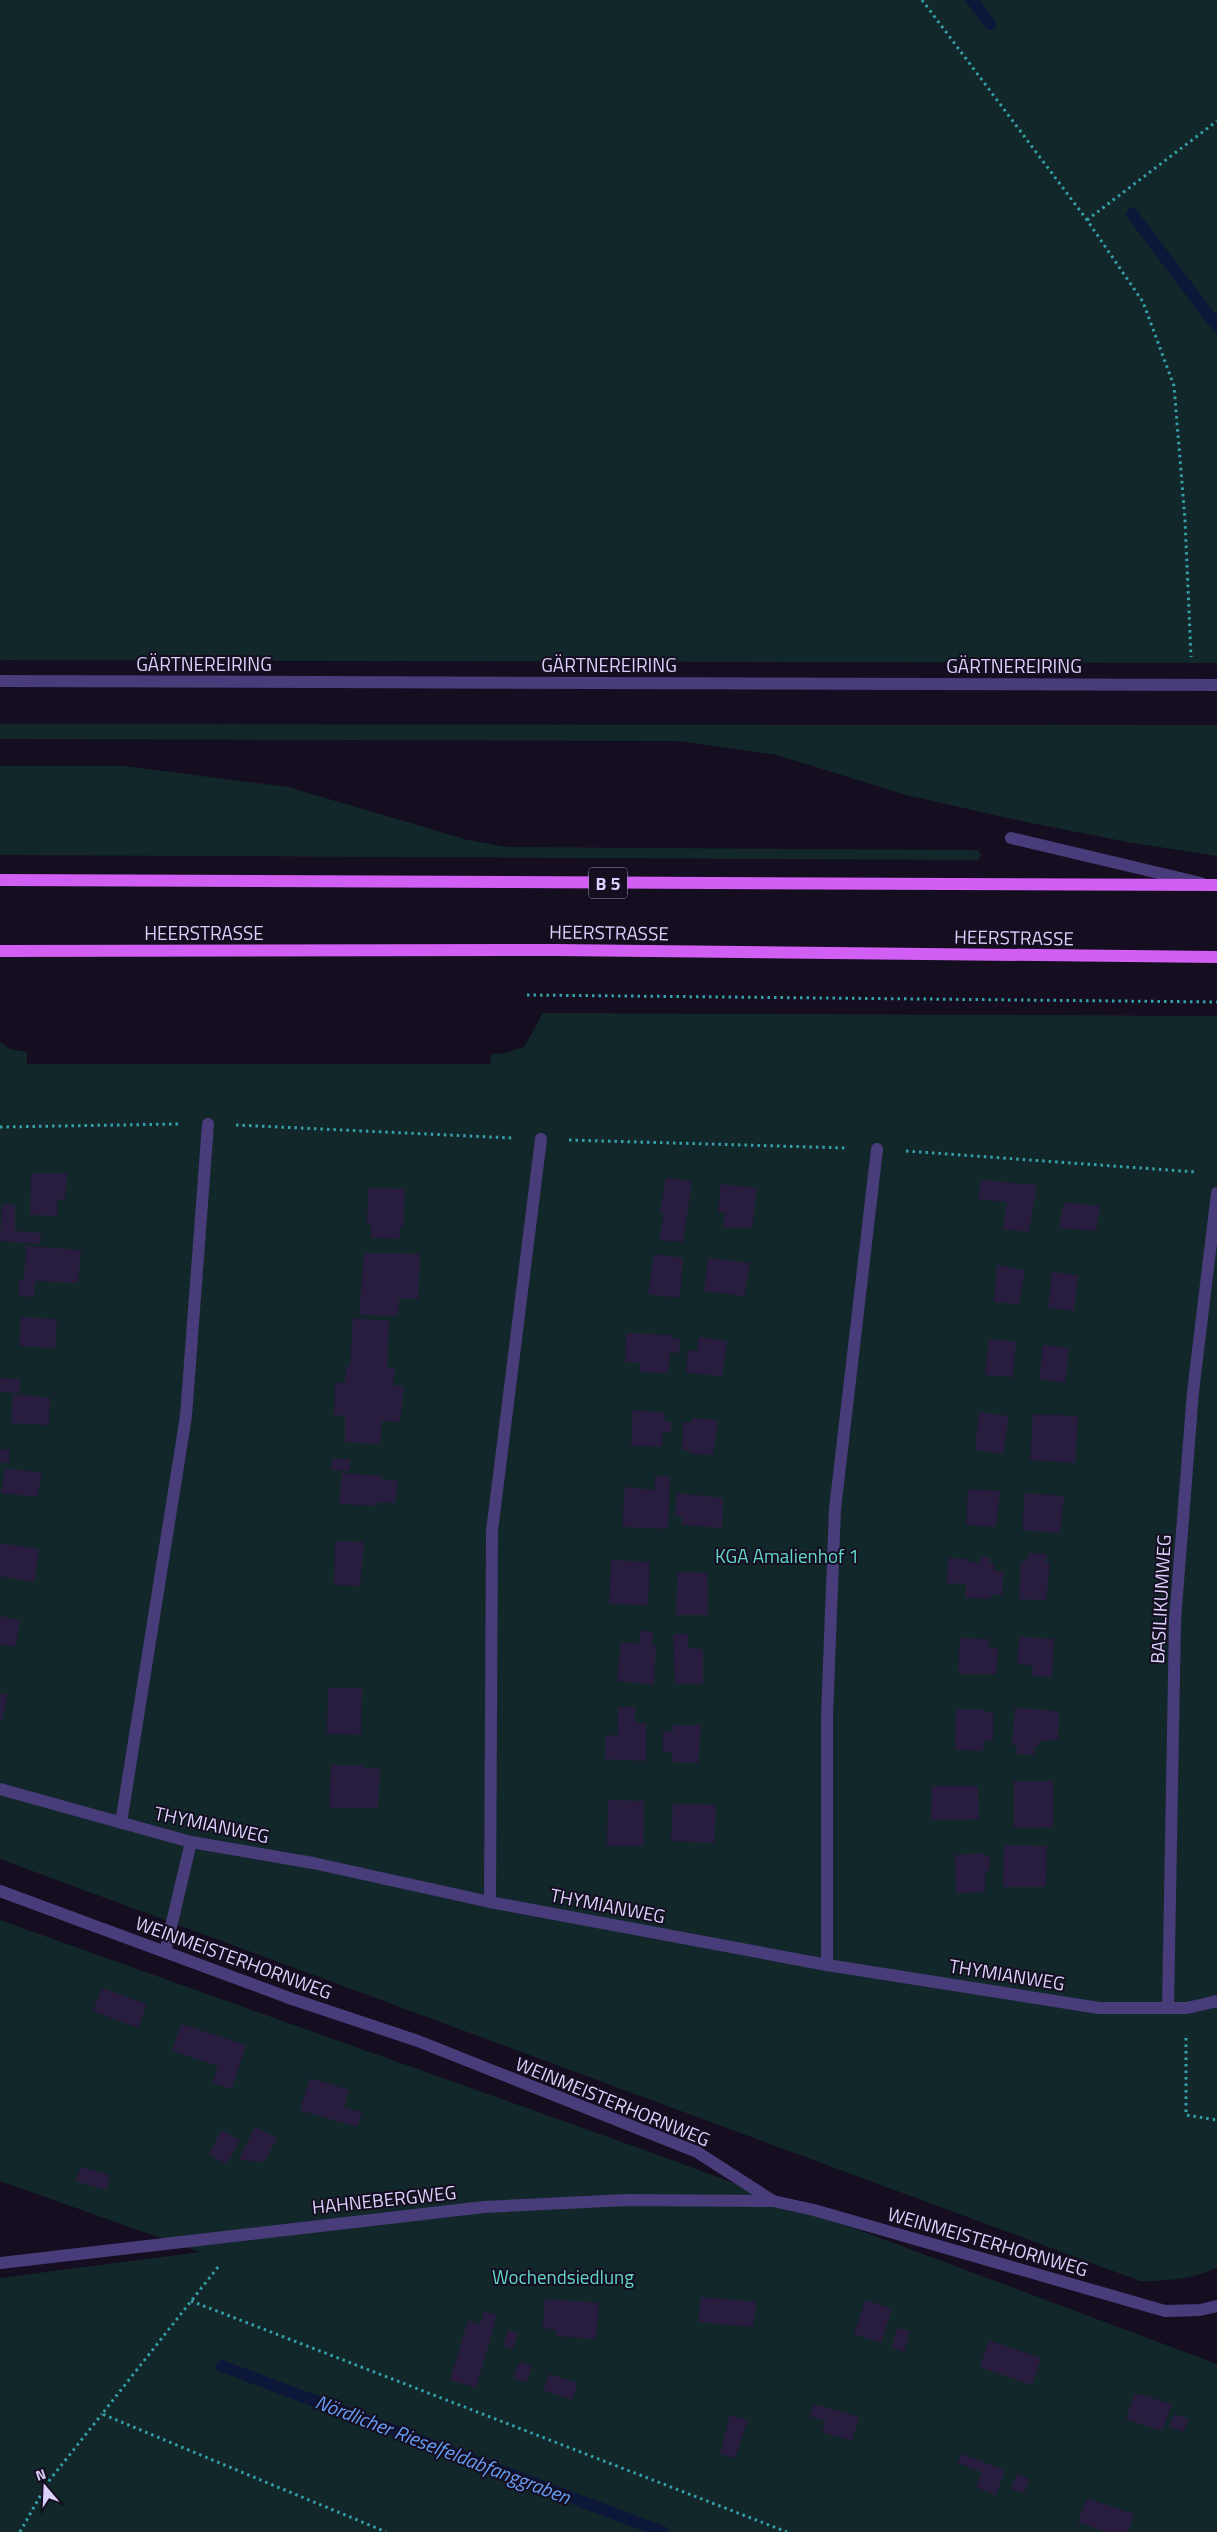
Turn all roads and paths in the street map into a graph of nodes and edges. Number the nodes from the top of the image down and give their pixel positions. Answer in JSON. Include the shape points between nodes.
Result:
{"nodes":[{"id":1,"x":922,"y":0,"type":"edge"},
{"id":2,"x":1217,"y":121,"type":"edge"},
{"id":3,"x":1087,"y":220,"type":"junction"},
{"id":4,"x":0,"y":681,"type":"edge"},
{"id":5,"x":1193,"y":685,"type":"junction"},
{"id":6,"x":1217,"y":685,"type":"edge"},
{"id":7,"x":1011,"y":838,"type":"dead end"},
{"id":8,"x":0,"y":880,"type":"edge"},
{"id":9,"x":1214,"y":885,"type":"edge"},
{"id":10,"x":0,"y":951,"type":"edge"},
{"id":11,"x":1217,"y":957,"type":"edge"},
{"id":12,"x":527,"y":995,"type":"dead end"},
{"id":13,"x":1217,"y":1002,"type":"edge"},
{"id":14,"x":208,"y":1124,"type":"junction"},
{"id":15,"x":0,"y":1127,"type":"edge"},
{"id":16,"x":541,"y":1139,"type":"junction"},
{"id":17,"x":877,"y":1149,"type":"junction"},
{"id":18,"x":1198,"y":1172,"type":"dead end"},
{"id":19,"x":1217,"y":1193,"type":"edge"},
{"id":20,"x":0,"y":1789,"type":"edge"},
{"id":21,"x":121,"y":1823,"type":"junction"},
{"id":22,"x":191,"y":1842,"type":"junction"},
{"id":23,"x":0,"y":1891,"type":"edge"},
{"id":24,"x":490,"y":1902,"type":"junction"},
{"id":25,"x":165,"y":1952,"type":"junction"},
{"id":26,"x":827,"y":1966,"type":"junction"},
{"id":27,"x":1217,"y":2001,"type":"edge"},
{"id":28,"x":1168,"y":2008,"type":"junction"},
{"id":29,"x":1187,"y":2008,"type":"junction"},
{"id":30,"x":1217,"y":2120,"type":"edge"},
{"id":31,"x":773,"y":2201,"type":"junction"},
{"id":32,"x":244,"y":2233,"type":"junction"},
{"id":33,"x":0,"y":2263,"type":"edge"},
{"id":34,"x":191,"y":2301,"type":"junction"},
{"id":35,"x":1217,"y":2306,"type":"edge"},
{"id":36,"x":102,"y":2414,"type":"junction"},
{"id":37,"x":20,"y":2532,"type":"edge"},
{"id":38,"x":386,"y":2532,"type":"edge"},
{"id":39,"x":787,"y":2532,"type":"edge"}],
"edges":[{"from":1,"to":3,"type":"path"},
{"from":2,"to":3,"type":"path"},
{"from":3,"to":5,"type":"path","via":[[1143,302],[1174,386]]},
{"from":4,"to":5,"type":"street","name":"GÄRTNEREIRING"},
{"from":5,"to":6,"type":"street","name":"GÄRTNEREIRING"},
{"from":7,"to":9,"type":"street"},
{"from":8,"to":9,"type":"main road","number":"B 5"},
{"from":10,"to":11,"type":"main road","name":"HEERSTRASSE","via":[[556,950]]},
{"from":12,"to":13,"type":"path"},
{"from":14,"to":15,"type":"path"},
{"from":14,"to":16,"type":"path"},
{"from":14,"to":21,"type":"street","via":[[186,1416]]},
{"from":16,"to":17,"type":"path"},
{"from":16,"to":24,"type":"street","via":[[492,1531]]},
{"from":17,"to":18,"type":"path"},
{"from":17,"to":26,"type":"street","via":[[835,1509],[827,1716]]},
{"from":19,"to":28,"type":"street","name":"BASILIKUMWEG","via":[[1193,1392],[1175,1620]]},
{"from":20,"to":21,"type":"street","name":"THYMIANWEG"},
{"from":21,"to":22,"type":"street","name":"THYMIANWEG"},
{"from":22,"to":24,"type":"street","name":"THYMIANWEG","via":[[313,1863]]},
{"from":22,"to":25,"type":"street"},
{"from":23,"to":25,"type":"street","name":"WEINMEISTERHORNWEG"},
{"from":24,"to":26,"type":"street","name":"THYMIANWEG"},
{"from":25,"to":31,"type":"street","name":"WEINMEISTERHORNWEG","via":[[418,2041],[697,2152]]},
{"from":26,"to":28,"type":"street","name":"THYMIANWEG","via":[[1099,2008]]},
{"from":27,"to":29,"type":"street","name":"THYMIANWEG"},
{"from":28,"to":29,"type":"street","name":"THYMIANWEG"},
{"from":29,"to":30,"type":"path","via":[[1186,2115]]},
{"from":31,"to":32,"type":"street","name":"HAHNEBERGWEG","via":[[627,2200],[484,2207]]},
{"from":31,"to":35,"type":"street","name":"WEINMEISTERHORNWEG","via":[[1165,2311]]},
{"from":32,"to":33,"type":"street","name":"HAHNEBERGWEG"},
{"from":32,"to":34,"type":"path"},
{"from":34,"to":36,"type":"path"},
{"from":34,"to":39,"type":"path"},
{"from":36,"to":37,"type":"path","via":[[48,2482]]},
{"from":36,"to":38,"type":"path"}]}
